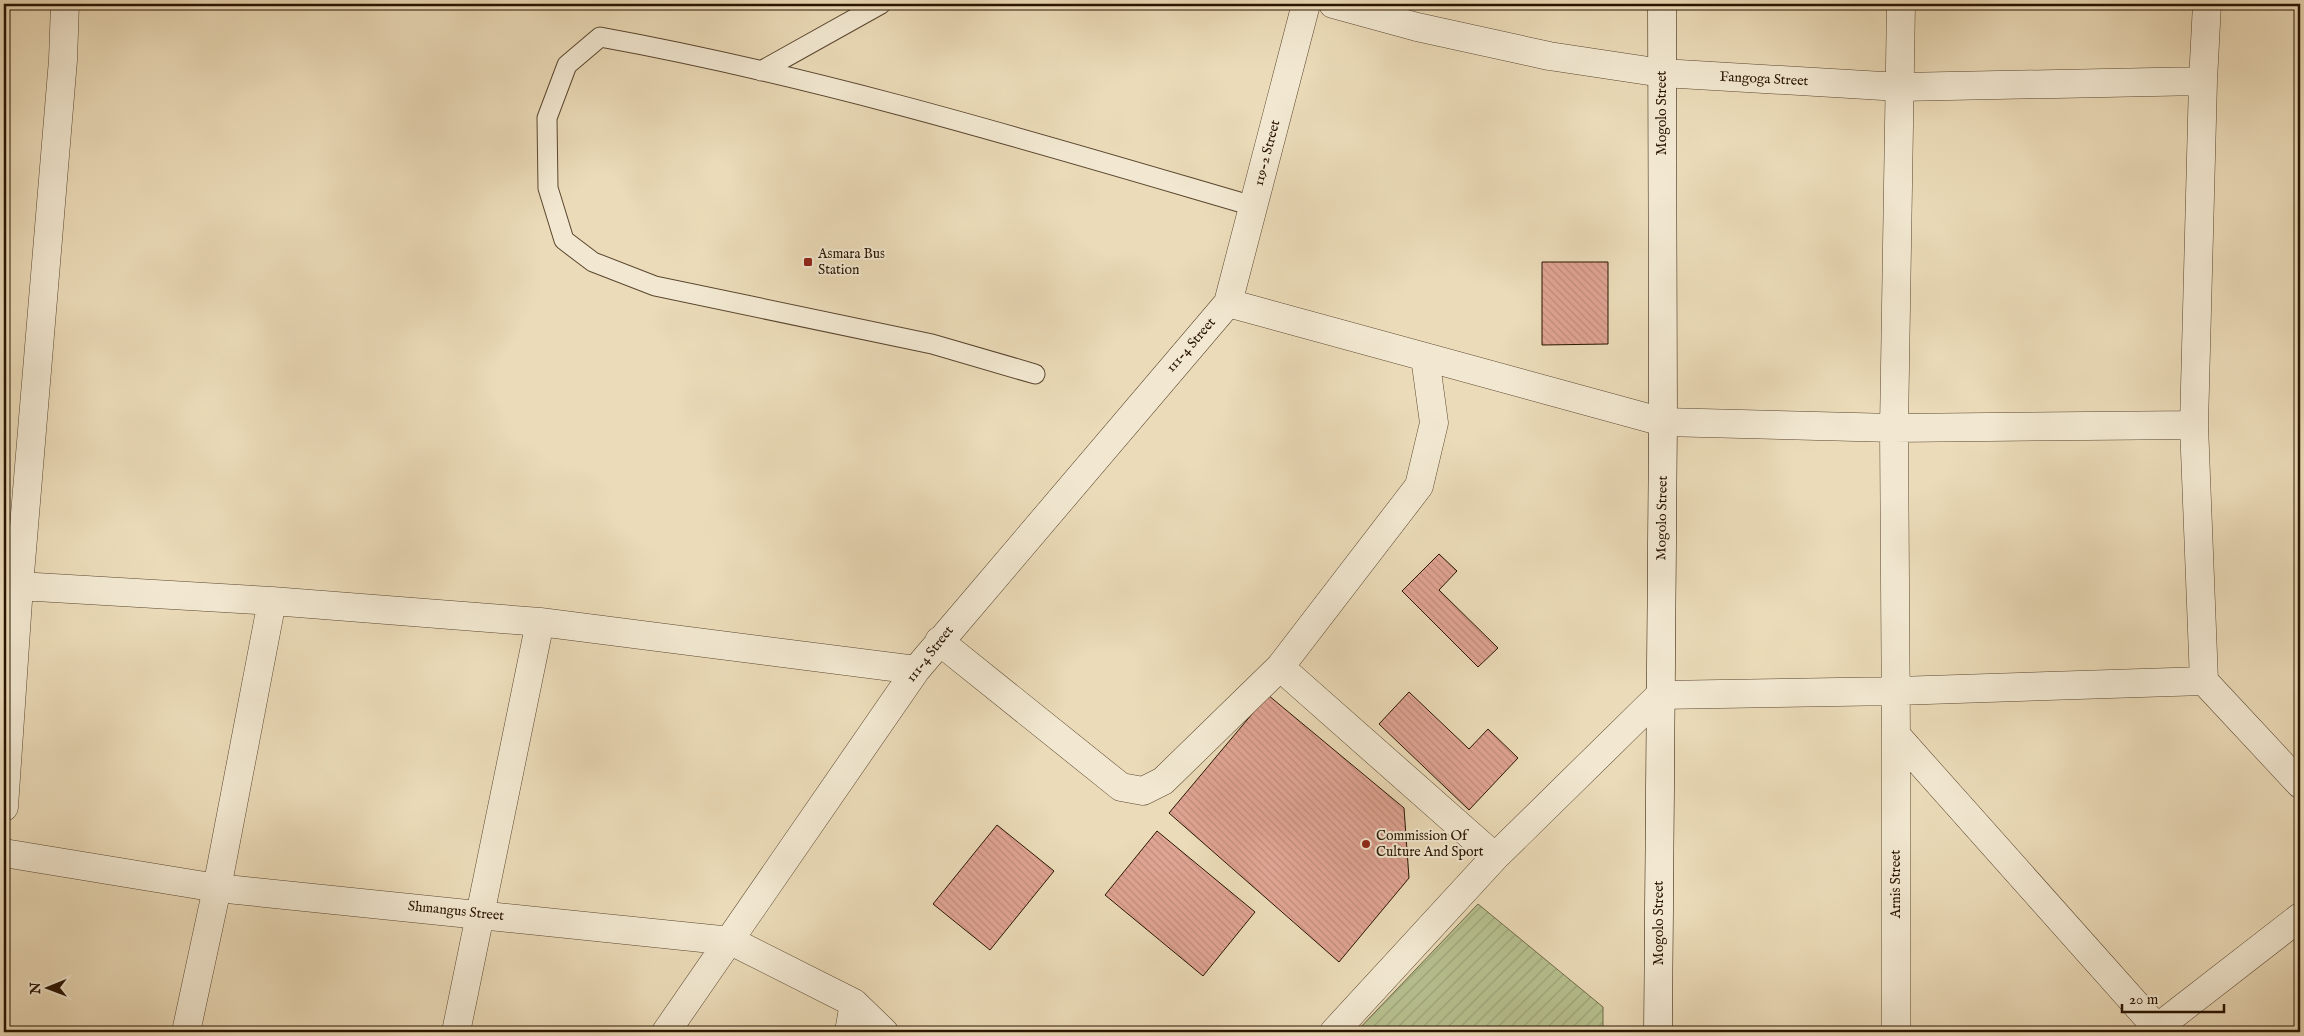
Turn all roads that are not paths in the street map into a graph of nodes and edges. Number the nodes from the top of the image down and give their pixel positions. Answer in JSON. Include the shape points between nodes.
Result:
{"nodes":[{"id":1,"x":65,"y":4,"type":"edge"},
{"id":2,"x":881,"y":4,"type":"edge"},
{"id":3,"x":1306,"y":4,"type":"edge"},
{"id":4,"x":1333,"y":4,"type":"edge"},
{"id":5,"x":1662,"y":4,"type":"edge"},
{"id":6,"x":1900,"y":4,"type":"edge"},
{"id":7,"x":2207,"y":4,"type":"edge"},
{"id":8,"x":761,"y":71,"type":"junction"},
{"id":9,"x":1662,"y":73,"type":"junction"},
{"id":10,"x":2202,"y":81,"type":"junction"},
{"id":11,"x":1900,"y":86,"type":"junction"},
{"id":12,"x":1253,"y":206,"type":"junction"},
{"id":13,"x":1228,"y":302,"type":"junction"},
{"id":14,"x":1425,"y":357,"type":"junction"},
{"id":15,"x":1035,"y":374,"type":"dead end"},
{"id":16,"x":1663,"y":422,"type":"junction"},
{"id":17,"x":2194,"y":425,"type":"junction"},
{"id":18,"x":1894,"y":428,"type":"junction"},
{"id":19,"x":19,"y":586,"type":"junction"},
{"id":20,"x":272,"y":601,"type":"junction"},
{"id":21,"x":540,"y":622,"type":"junction"},
{"id":22,"x":939,"y":641,"type":"junction"},
{"id":23,"x":1280,"y":667,"type":"junction"},
{"id":24,"x":916,"y":670,"type":"junction"},
{"id":25,"x":2204,"y":681,"type":"junction"},
{"id":26,"x":1896,"y":691,"type":"junction"},
{"id":27,"x":1660,"y":695,"type":"junction"},
{"id":28,"x":1896,"y":736,"type":"junction"},
{"id":29,"x":2300,"y":784,"type":"edge"},
{"id":30,"x":4,"y":807,"type":"edge"},
{"id":31,"x":4,"y":853,"type":"edge"},
{"id":32,"x":1495,"y":856,"type":"junction"},
{"id":33,"x":217,"y":888,"type":"junction"},
{"id":34,"x":480,"y":914,"type":"junction"},
{"id":35,"x":2300,"y":917,"type":"edge"},
{"id":36,"x":731,"y":941,"type":"junction"},
{"id":37,"x":854,"y":1003,"type":"junction"},
{"id":38,"x":2158,"y":1030,"type":"edge"},
{"id":39,"x":186,"y":1032,"type":"edge"},
{"id":40,"x":456,"y":1032,"type":"edge"},
{"id":41,"x":666,"y":1032,"type":"edge"},
{"id":42,"x":849,"y":1032,"type":"edge"},
{"id":43,"x":884,"y":1032,"type":"edge"},
{"id":44,"x":1334,"y":1032,"type":"edge"},
{"id":45,"x":1658,"y":1032,"type":"edge"},
{"id":46,"x":1896,"y":1032,"type":"edge"}],
"edges":[{"from":1,"to":19,"type":"street"},
{"from":2,"to":8,"type":"lane"},
{"from":3,"to":12,"type":"street","name":"119-2 Street"},
{"from":4,"to":9,"type":"street","name":"Fangoga Street","via":[[1416,27],[1540,54]]},
{"from":5,"to":9,"type":"street","name":"Mogolo Street"},
{"from":6,"to":11,"type":"street","name":"Arnis Street"},
{"from":7,"to":10,"type":"street"},
{"from":8,"to":12,"type":"lane","via":[[981,126]]},
{"from":8,"to":15,"type":"lane","via":[[600,37],[567,66],[548,118],[548,188],[564,240],[593,262],[655,286],[932,344]]},
{"from":9,"to":11,"type":"street","name":"Fangoga Street"},
{"from":9,"to":16,"type":"street","name":"Mogolo Street"},
{"from":10,"to":11,"type":"street","name":"Fangoga Street"},
{"from":10,"to":17,"type":"street"},
{"from":11,"to":18,"type":"street","name":"Arnis Street"},
{"from":12,"to":13,"type":"street","name":"119-2 Street"},
{"from":13,"to":14,"type":"street"},
{"from":13,"to":22,"type":"street","name":"111-4 Street"},
{"from":14,"to":16,"type":"street"},
{"from":14,"to":23,"type":"street","via":[[1434,423],[1419,486]]},
{"from":16,"to":18,"type":"street"},
{"from":16,"to":27,"type":"street","name":"Mogolo Street"},
{"from":17,"to":18,"type":"street"},
{"from":17,"to":25,"type":"street"},
{"from":18,"to":26,"type":"street","name":"Arnis Street"},
{"from":19,"to":20,"type":"street"},
{"from":19,"to":30,"type":"street"},
{"from":20,"to":21,"type":"street"},
{"from":20,"to":33,"type":"street"},
{"from":21,"to":24,"type":"street"},
{"from":21,"to":34,"type":"street"},
{"from":22,"to":23,"type":"street","via":[[1121,787],[1143,791],[1163,781]]},
{"from":22,"to":24,"type":"street","name":"111-4 Street"},
{"from":23,"to":32,"type":"street"},
{"from":24,"to":36,"type":"street","name":"111-4 Street"},
{"from":25,"to":26,"type":"street"},
{"from":25,"to":29,"type":"street"},
{"from":26,"to":27,"type":"street"},
{"from":26,"to":28,"type":"street","name":"Arnis Street"},
{"from":27,"to":32,"type":"street"},
{"from":27,"to":45,"type":"street","name":"Mogolo Street"},
{"from":28,"to":38,"type":"street"},
{"from":28,"to":46,"type":"street","name":"Arnis Street"},
{"from":31,"to":33,"type":"street","name":"Shmangus Street"},
{"from":32,"to":44,"type":"street"},
{"from":33,"to":34,"type":"street","name":"Shmangus Street"},
{"from":33,"to":39,"type":"street"},
{"from":34,"to":36,"type":"street","name":"Shmangus Street"},
{"from":34,"to":40,"type":"street"},
{"from":35,"to":38,"type":"street"},
{"from":36,"to":37,"type":"street","name":"Shmangus Street"},
{"from":36,"to":41,"type":"street","name":"111-4 Street"},
{"from":37,"to":42,"type":"street"},
{"from":37,"to":43,"type":"street","name":"Shmangus Street"}]}
